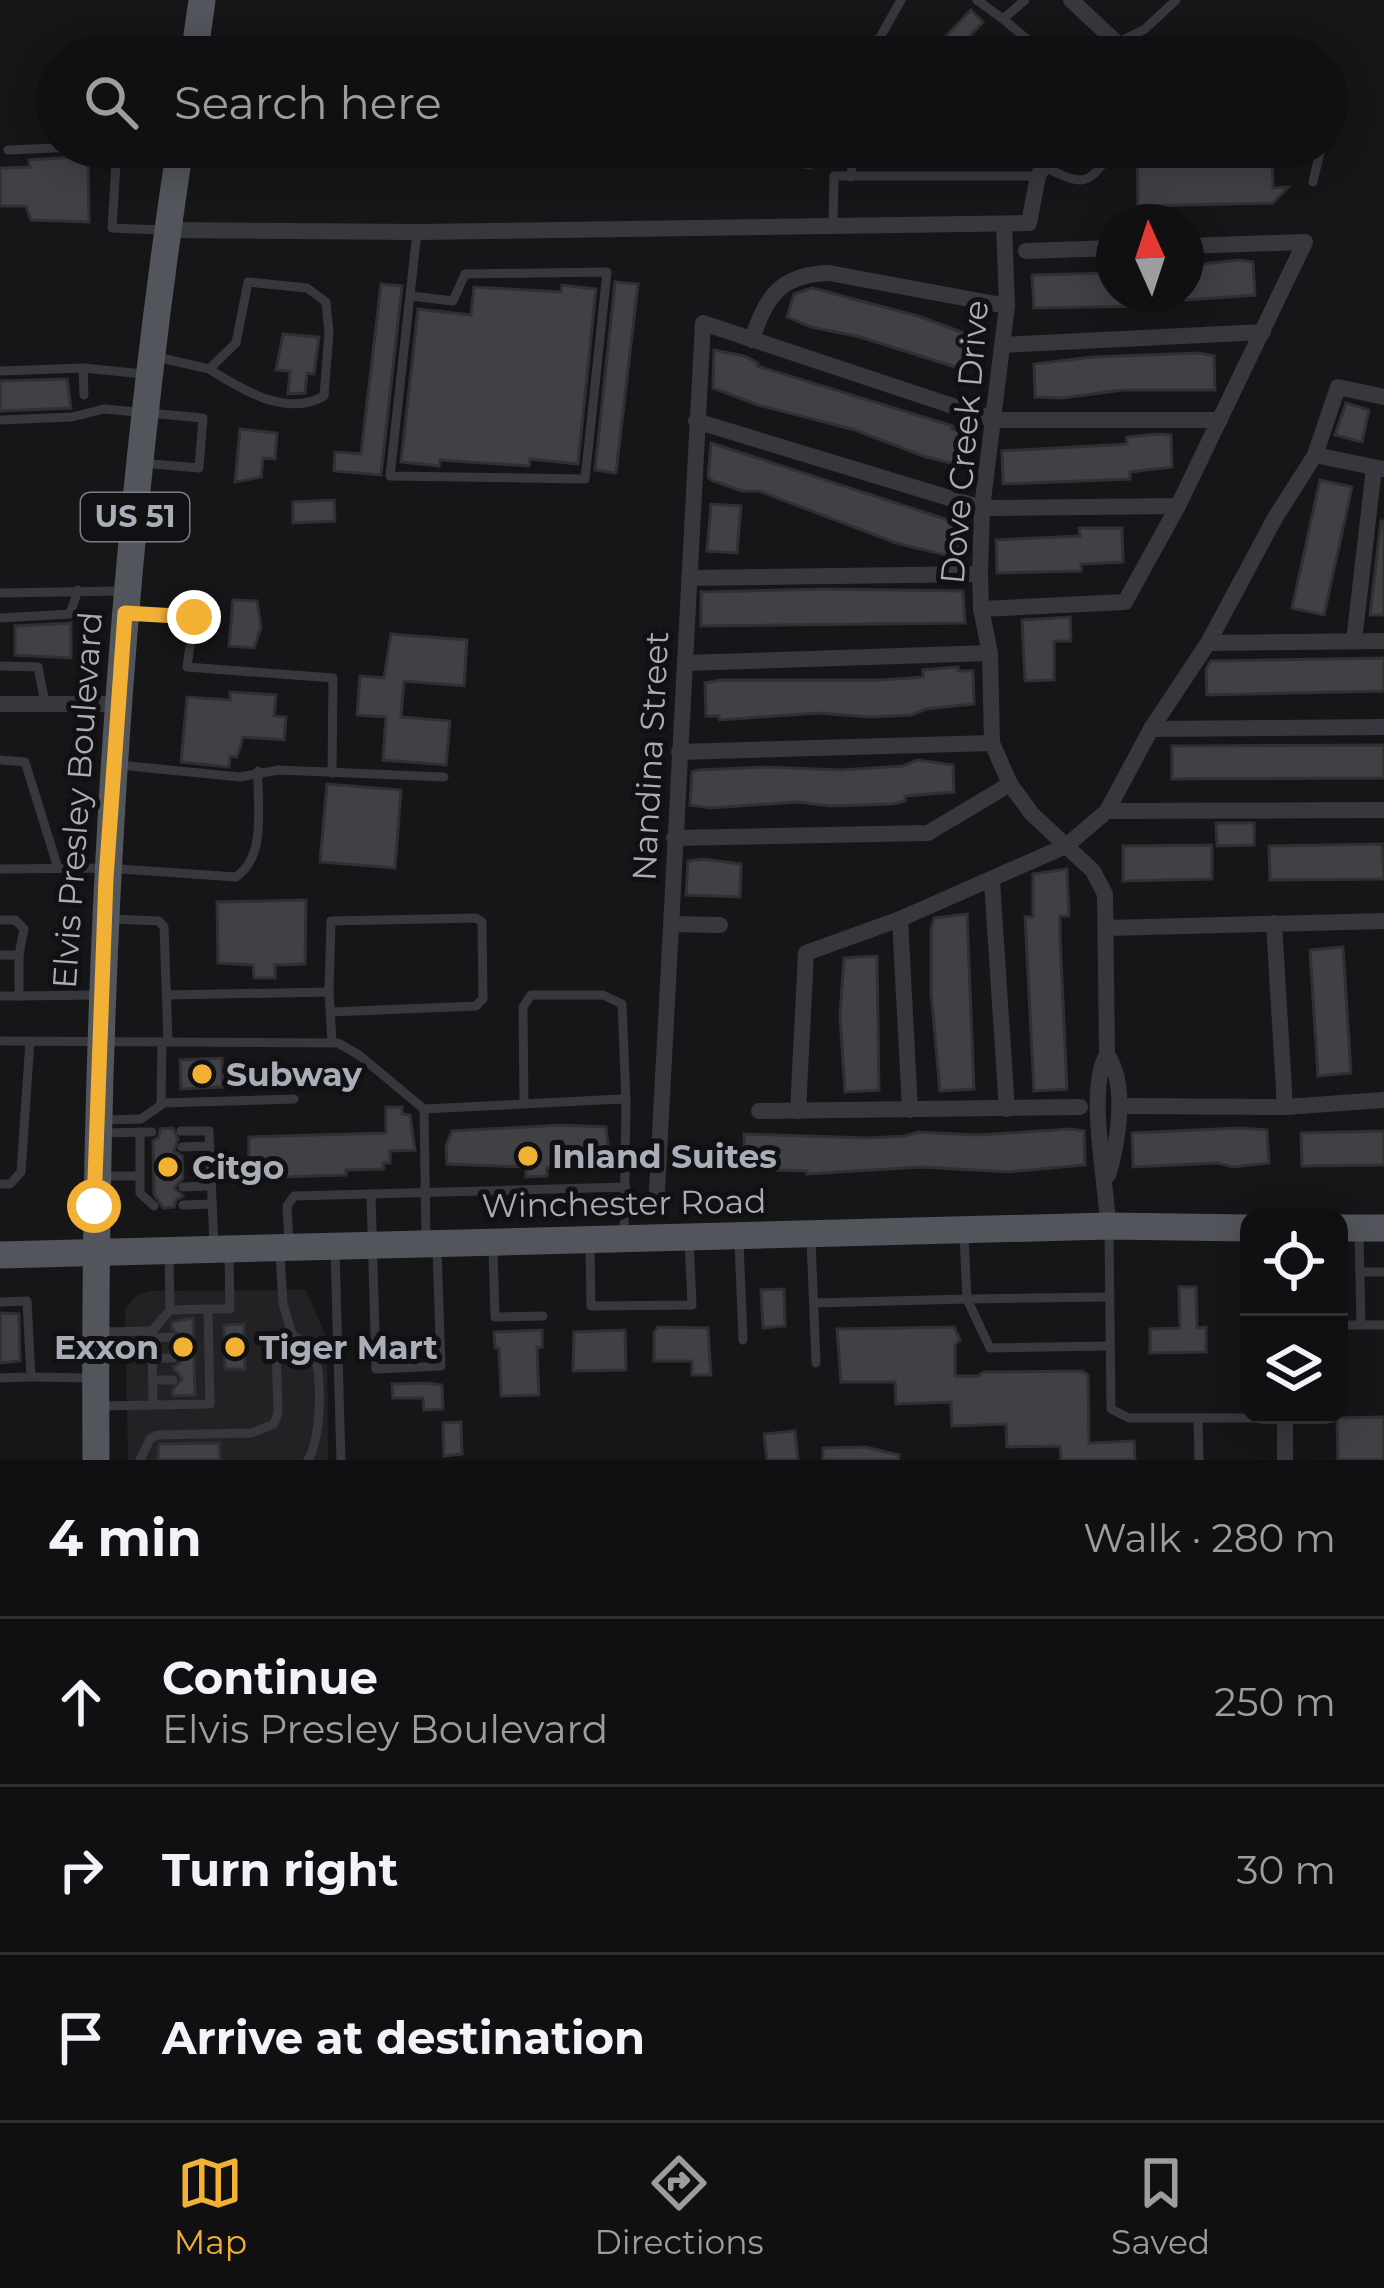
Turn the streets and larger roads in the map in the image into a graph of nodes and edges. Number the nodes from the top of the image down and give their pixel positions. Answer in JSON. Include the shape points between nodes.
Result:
{"nodes":[{"id":1,"x":202,"y":0,"type":"edge"},
{"id":2,"x":1071,"y":0,"type":"edge"},
{"id":3,"x":197,"y":36,"type":"edge"},
{"id":4,"x":1106,"y":36,"type":"edge"},
{"id":5,"x":177,"y":168,"type":"edge"},
{"id":6,"x":1042,"y":168,"type":"edge"},
{"id":7,"x":1004,"y":224,"type":"junction"},
{"id":8,"x":168,"y":230,"type":"junction"},
{"id":9,"x":1204,"y":245,"type":"edge"},
{"id":10,"x":1096,"y":249,"type":"edge"},
{"id":11,"x":1026,"y":251,"type":"dead end"},
{"id":12,"x":1007,"y":306,"type":"junction"},
{"id":13,"x":1263,"y":332,"type":"junction"},
{"id":14,"x":752,"y":340,"type":"junction"},
{"id":15,"x":1004,"y":345,"type":"junction"},
{"id":16,"x":1384,"y":397,"type":"edge"},
{"id":17,"x":995,"y":420,"type":"junction"},
{"id":18,"x":1220,"y":420,"type":"junction"},
{"id":19,"x":697,"y":421,"type":"junction"},
{"id":20,"x":1315,"y":455,"type":"junction"},
{"id":21,"x":1379,"y":469,"type":"edge"},
{"id":22,"x":1178,"y":506,"type":"junction"},
{"id":23,"x":982,"y":508,"type":"junction"},
{"id":24,"x":980,"y":574,"type":"junction"},
{"id":25,"x":689,"y":578,"type":"junction"},
{"id":26,"x":981,"y":609,"type":"junction"},
{"id":27,"x":1354,"y":641,"type":"junction"},
{"id":28,"x":1384,"y":641,"type":"edge"},
{"id":29,"x":1208,"y":643,"type":"junction"},
{"id":30,"x":990,"y":653,"type":"junction"},
{"id":31,"x":685,"y":663,"type":"junction"},
{"id":32,"x":0,"y":704,"type":"edge"},
{"id":33,"x":118,"y":704,"type":"junction"},
{"id":34,"x":1384,"y":727,"type":"edge"},
{"id":35,"x":1151,"y":729,"type":"junction"},
{"id":36,"x":992,"y":743,"type":"junction"},
{"id":37,"x":679,"y":752,"type":"junction"},
{"id":38,"x":1010,"y":784,"type":"junction"},
{"id":39,"x":1384,"y":810,"type":"edge"},
{"id":40,"x":1107,"y":811,"type":"junction"},
{"id":41,"x":674,"y":838,"type":"junction"},
{"id":42,"x":1066,"y":846,"type":"junction"},
{"id":43,"x":992,"y":881,"type":"junction"},
{"id":44,"x":900,"y":919,"type":"junction"},
{"id":45,"x":1384,"y":921,"type":"edge"},
{"id":46,"x":1274,"y":923,"type":"junction"},
{"id":47,"x":671,"y":924,"type":"junction"},
{"id":48,"x":720,"y":925,"type":"dead end"},
{"id":49,"x":1107,"y":928,"type":"junction"},
{"id":50,"x":1384,"y":1100,"type":"edge"},
{"id":51,"x":1106,"y":1107,"type":"junction"},
{"id":52,"x":1285,"y":1107,"type":"junction"},
{"id":53,"x":1007,"y":1109,"type":"junction"},
{"id":54,"x":910,"y":1110,"type":"junction"},
{"id":55,"x":799,"y":1111,"type":"junction"},
{"id":56,"x":759,"y":1112,"type":"dead end"},
{"id":57,"x":657,"y":1191,"type":"dead end"},
{"id":58,"x":1108,"y":1226,"type":"junction"},
{"id":59,"x":1240,"y":1228,"type":"edge"},
{"id":60,"x":94,"y":1253,"type":"junction"},
{"id":61,"x":0,"y":1255,"type":"edge"},
{"id":62,"x":1285,"y":1424,"type":"edge"},
{"id":63,"x":96,"y":1460,"type":"edge"},
{"id":64,"x":1285,"y":1460,"type":"edge"}],
"edges":[{"from":1,"to":3,"type":"main road"},
{"from":2,"to":4,"type":"street"},
{"from":5,"to":8,"type":"main road","name":"Elvis Presley Boulevard","number":"US 51"},
{"from":6,"to":7,"type":"street","via":[[1029,223]]},
{"from":7,"to":8,"type":"street"},
{"from":7,"to":12,"type":"street","name":"Dove Creek Drive"},
{"from":8,"to":33,"type":"main road","name":"Elvis Presley Boulevard","number":"US 51"},
{"from":9,"to":13,"type":"street","via":[[1305,242]]},
{"from":10,"to":11,"type":"street"},
{"from":12,"to":14,"type":"street","via":[[811,273],[772,294]]},
{"from":12,"to":15,"type":"street","name":"Dove Creek Drive"},
{"from":13,"to":15,"type":"street"},
{"from":13,"to":18,"type":"street"},
{"from":14,"to":17,"type":"street"},
{"from":14,"to":19,"type":"street","name":"Nandina Street","via":[[703,323]]},
{"from":15,"to":17,"type":"street","name":"Dove Creek Drive"},
{"from":16,"to":20,"type":"street","via":[[1338,387]]},
{"from":17,"to":18,"type":"street"},
{"from":17,"to":23,"type":"street","name":"Dove Creek Drive"},
{"from":18,"to":22,"type":"street"},
{"from":19,"to":23,"type":"street"},
{"from":19,"to":25,"type":"street","name":"Nandina Street"},
{"from":20,"to":21,"type":"street"},
{"from":20,"to":29,"type":"street"},
{"from":21,"to":27,"type":"street"},
{"from":22,"to":23,"type":"street"},
{"from":22,"to":26,"type":"street","via":[[1125,602]]},
{"from":23,"to":24,"type":"street","name":"Dove Creek Drive"},
{"from":24,"to":25,"type":"street"},
{"from":24,"to":26,"type":"street","name":"Dove Creek Drive"},
{"from":25,"to":31,"type":"street","name":"Nandina Street"},
{"from":26,"to":30,"type":"street","name":"Dove Creek Drive"},
{"from":27,"to":28,"type":"street"},
{"from":27,"to":29,"type":"street"},
{"from":29,"to":35,"type":"street"},
{"from":30,"to":31,"type":"street"},
{"from":30,"to":36,"type":"street","name":"Dove Creek Drive"},
{"from":31,"to":37,"type":"street","name":"Nandina Street"},
{"from":32,"to":33,"type":"street"},
{"from":33,"to":60,"type":"main road","name":"Elvis Presley Boulevard","number":"US 51"},
{"from":34,"to":35,"type":"street"},
{"from":35,"to":40,"type":"street"},
{"from":36,"to":37,"type":"street"},
{"from":36,"to":38,"type":"street","name":"Dove Creek Drive"},
{"from":37,"to":41,"type":"street","name":"Nandina Street"},
{"from":38,"to":41,"type":"street","via":[[928,833]]},
{"from":38,"to":42,"type":"street","name":"Dove Creek Drive"},
{"from":39,"to":40,"type":"street"},
{"from":40,"to":42,"type":"street"},
{"from":41,"to":47,"type":"street","name":"Nandina Street"},
{"from":42,"to":43,"type":"street"},
{"from":42,"to":49,"type":"street","name":"Dove Creek Drive","via":[[1102,882]]},
{"from":43,"to":44,"type":"street"},
{"from":43,"to":53,"type":"street"},
{"from":44,"to":54,"type":"street"},
{"from":44,"to":55,"type":"street","via":[[806,953]]},
{"from":45,"to":46,"type":"street"},
{"from":46,"to":49,"type":"street"},
{"from":46,"to":52,"type":"street"},
{"from":47,"to":48,"type":"street"},
{"from":47,"to":57,"type":"street","name":"Nandina Street"},
{"from":49,"to":51,"type":"street","name":"Dove Creek Drive","via":[[1107,1055],[1117,1068]]},
{"from":50,"to":52,"type":"street"},
{"from":51,"to":52,"type":"street"},
{"from":51,"to":53,"type":"street"},
{"from":51,"to":58,"type":"street","name":"Dove Creek Drive","via":[[1118,1144],[1107,1179]]},
{"from":53,"to":54,"type":"street"},
{"from":54,"to":55,"type":"street"},
{"from":55,"to":56,"type":"street"},
{"from":58,"to":59,"type":"main road","name":"Winchester Road"},
{"from":58,"to":60,"type":"main road","name":"Winchester Road"},
{"from":60,"to":61,"type":"main road","name":"Winchester Road"},
{"from":60,"to":63,"type":"main road","name":"Elvis Presley Boulevard","number":"US 51"},
{"from":62,"to":64,"type":"street"}]}
